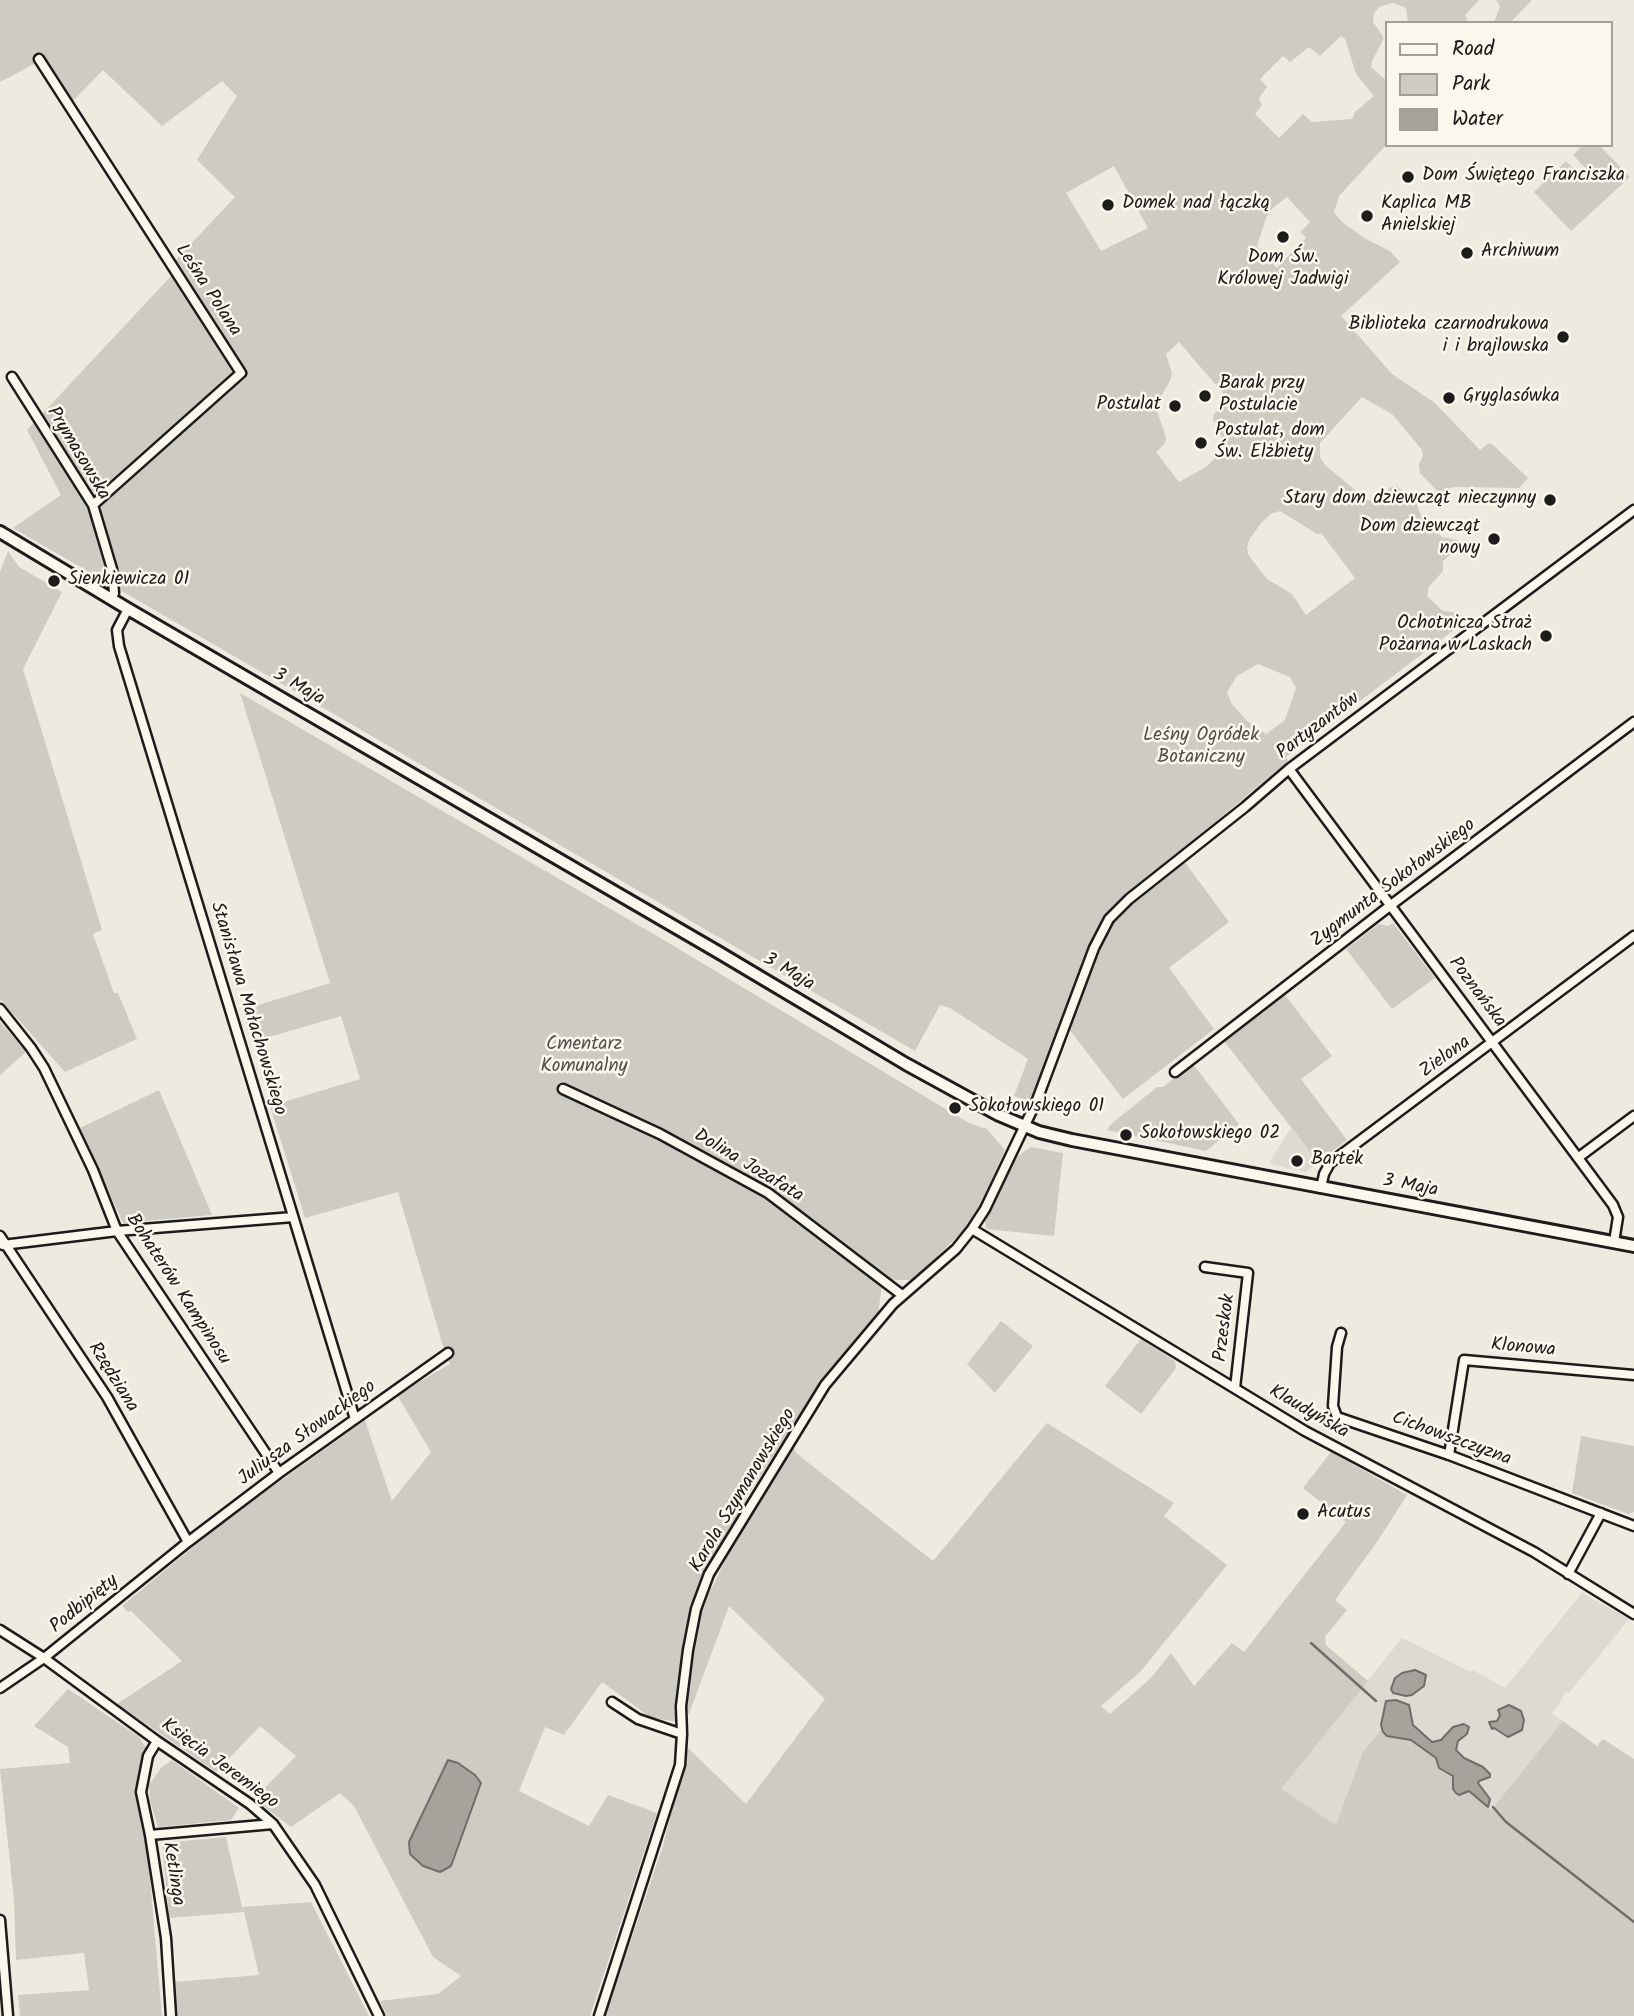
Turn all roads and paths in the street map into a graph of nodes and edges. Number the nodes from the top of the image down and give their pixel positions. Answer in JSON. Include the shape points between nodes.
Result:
{"nodes":[{"id":1,"x":39,"y":59,"type":"dead end"},
{"id":2,"x":12,"y":377,"type":"dead end"},
{"id":3,"x":93,"y":505,"type":"junction"},
{"id":4,"x":1634,"y":510,"type":"edge"},
{"id":5,"x":0,"y":531,"type":"edge"},
{"id":6,"x":114,"y":593,"type":"dead end"},
{"id":7,"x":128,"y":609,"type":"junction"},
{"id":8,"x":1634,"y":722,"type":"edge"},
{"id":9,"x":1289,"y":769,"type":"junction"},
{"id":10,"x":1391,"y":905,"type":"junction"},
{"id":11,"x":1634,"y":936,"type":"edge"},
{"id":12,"x":0,"y":1009,"type":"edge"},
{"id":13,"x":1493,"y":1043,"type":"junction"},
{"id":14,"x":1175,"y":1072,"type":"dead end"},
{"id":15,"x":563,"y":1089,"type":"dead end"},
{"id":16,"x":1634,"y":1116,"type":"edge"},
{"id":17,"x":1025,"y":1125,"type":"junction"},
{"id":18,"x":1579,"y":1157,"type":"junction"},
{"id":19,"x":1321,"y":1188,"type":"junction"},
{"id":20,"x":293,"y":1217,"type":"junction"},
{"id":21,"x":972,"y":1229,"type":"junction"},
{"id":22,"x":117,"y":1231,"type":"junction"},
{"id":23,"x":0,"y":1236,"type":"edge"},
{"id":24,"x":1614,"y":1242,"type":"junction"},
{"id":25,"x":3,"y":1245,"type":"edge"},
{"id":26,"x":1634,"y":1246,"type":"edge"},
{"id":27,"x":1205,"y":1267,"type":"dead end"},
{"id":28,"x":902,"y":1295,"type":"junction"},
{"id":29,"x":1341,"y":1333,"type":"dead end"},
{"id":30,"x":449,"y":1353,"type":"dead end"},
{"id":31,"x":1634,"y":1375,"type":"edge"},
{"id":32,"x":1234,"y":1388,"type":"junction"},
{"id":33,"x":355,"y":1419,"type":"junction"},
{"id":34,"x":1449,"y":1455,"type":"junction"},
{"id":35,"x":279,"y":1473,"type":"junction"},
{"id":36,"x":1601,"y":1513,"type":"junction"},
{"id":37,"x":1634,"y":1526,"type":"edge"},
{"id":38,"x":188,"y":1542,"type":"junction"},
{"id":39,"x":1568,"y":1574,"type":"junction"},
{"id":40,"x":1634,"y":1614,"type":"edge"},
{"id":41,"x":0,"y":1630,"type":"edge"},
{"id":42,"x":44,"y":1658,"type":"junction"},
{"id":43,"x":0,"y":1688,"type":"edge"},
{"id":44,"x":612,"y":1702,"type":"dead end"},
{"id":45,"x":682,"y":1734,"type":"junction"},
{"id":46,"x":157,"y":1741,"type":"junction"},
{"id":47,"x":274,"y":1824,"type":"junction"},
{"id":48,"x":150,"y":1835,"type":"junction"},
{"id":49,"x":0,"y":1920,"type":"edge"},
{"id":50,"x":8,"y":2016,"type":"edge"},
{"id":51,"x":171,"y":2016,"type":"edge"},
{"id":52,"x":379,"y":2016,"type":"edge"},
{"id":53,"x":599,"y":2016,"type":"edge"}],
"edges":[{"from":1,"to":3,"type":"street","name":"Leśna Polana","via":[[241,373]]},
{"from":2,"to":3,"type":"street","name":"Prymasowska"},
{"from":3,"to":6,"type":"street","name":"Prymasowska","via":[[112,569]]},
{"from":4,"to":9,"type":"street","name":"Partyzantów"},
{"from":5,"to":7,"type":"street","name":"3 Maja"},
{"from":7,"to":17,"type":"street","name":"3 Maja","via":[[906,1064]]},
{"from":7,"to":20,"type":"street","name":"Stanisława Małachowskiego","via":[[117,630],[119,646]]},
{"from":8,"to":10,"type":"street","name":"Zygmunta Sokołowskiego"},
{"from":9,"to":10,"type":"street","name":"Poznańska"},
{"from":9,"to":17,"type":"street","name":"Partyzantów","via":[[1109,919]]},
{"from":10,"to":13,"type":"street","name":"Poznańska"},
{"from":10,"to":14,"type":"street","name":"Zygmunta Sokołowskiego"},
{"from":11,"to":13,"type":"street","name":"Zielona"},
{"from":12,"to":22,"type":"street","name":"Bohaterów Kampinosu","via":[[44,1068]]},
{"from":13,"to":18,"type":"street","name":"Poznańska"},
{"from":13,"to":19,"type":"street","name":"Zielona","via":[[1330,1163]]},
{"from":15,"to":28,"type":"street","name":"Dolina Jozafata","via":[[670,1139],[768,1193]]},
{"from":16,"to":18,"type":"street"},
{"from":17,"to":19,"type":"street","name":"3 Maja","via":[[1072,1140]]},
{"from":17,"to":21,"type":"street","name":"Karola Szymanowskiego"},
{"from":18,"to":24,"type":"street","name":"Poznańska","via":[[1616,1212]]},
{"from":19,"to":24,"type":"street","name":"3 Maja"},
{"from":20,"to":22,"type":"street"},
{"from":20,"to":33,"type":"street","name":"Stanisława Małachowskiego"},
{"from":21,"to":28,"type":"street","name":"Karola Szymanowskiego"},
{"from":21,"to":32,"type":"street","name":"Klaudyńska"},
{"from":22,"to":25,"type":"street"},
{"from":22,"to":35,"type":"street","name":"Bohaterów Kampinosu"},
{"from":23,"to":25,"type":"street","name":"Rzędziana"},
{"from":24,"to":26,"type":"street","name":"3 Maja"},
{"from":25,"to":38,"type":"street","name":"Rzędziana","via":[[107,1397]]},
{"from":27,"to":32,"type":"street","name":"Przeskok","via":[[1248,1273]]},
{"from":28,"to":45,"type":"street","name":"Karola Szymanowskiego","via":[[825,1385],[709,1574],[688,1650]]},
{"from":29,"to":34,"type":"street","name":"Cichowszczyzna","via":[[1333,1406],[1337,1417]]},
{"from":30,"to":33,"type":"street","name":"Juliusza Słowackiego"},
{"from":31,"to":34,"type":"street","name":"Klonowa","via":[[1464,1360]]},
{"from":32,"to":39,"type":"street","name":"Klaudyńska"},
{"from":33,"to":35,"type":"street","name":"Juliusza Słowackiego"},
{"from":34,"to":36,"type":"street","name":"Cichowszczyzna"},
{"from":35,"to":38,"type":"street","name":"Juliusza Słowackiego"},
{"from":36,"to":37,"type":"street","name":"Cichowszczyzna"},
{"from":36,"to":39,"type":"street"},
{"from":38,"to":42,"type":"street","name":"Podbipięty"},
{"from":39,"to":40,"type":"street","name":"Klaudyńska"},
{"from":41,"to":42,"type":"street","name":"Księcia Jeremiego"},
{"from":42,"to":43,"type":"street","name":"Podbipięty"},
{"from":42,"to":46,"type":"street","name":"Księcia Jeremiego"},
{"from":44,"to":45,"type":"street","via":[[638,1719]]},
{"from":45,"to":53,"type":"street","name":"Karola Szymanowskiego","via":[[680,1765]]},
{"from":46,"to":47,"type":"street","name":"Księcia Jeremiego"},
{"from":46,"to":48,"type":"street","name":"Ketlinga","via":[[148,1756],[141,1792]]},
{"from":47,"to":48,"type":"street"},
{"from":47,"to":52,"type":"street","name":"Księcia Jeremiego","via":[[315,1885]]},
{"from":48,"to":51,"type":"street","name":"Ketlinga","via":[[166,1938]]},
{"from":49,"to":50,"type":"street"}]}
